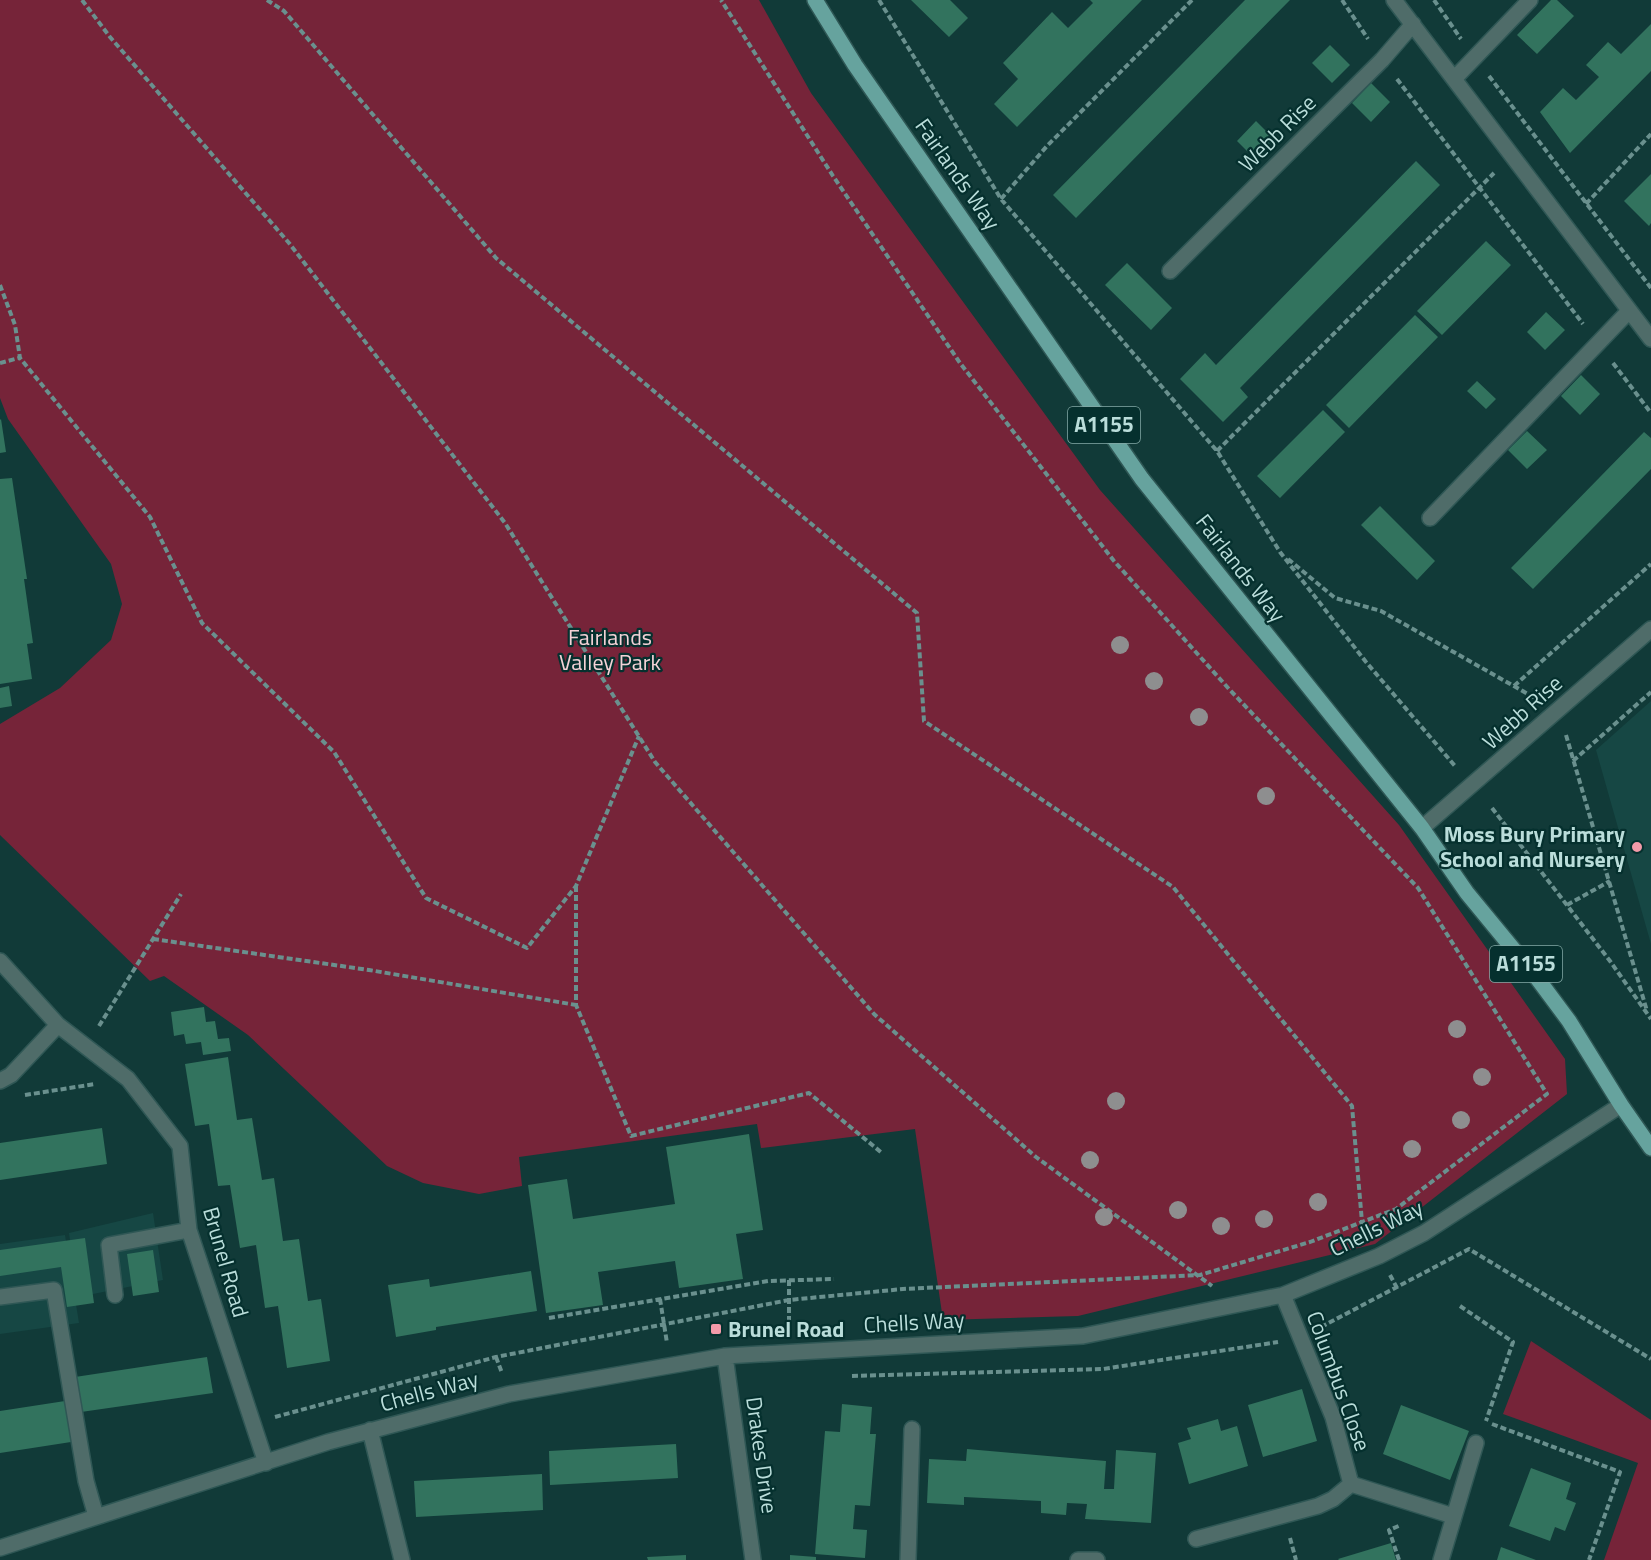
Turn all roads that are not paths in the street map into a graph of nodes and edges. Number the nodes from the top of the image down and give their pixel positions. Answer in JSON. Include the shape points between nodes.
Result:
{"nodes":[{"id":1,"x":815,"y":0,"type":"edge"},
{"id":2,"x":1394,"y":0,"type":"edge"},
{"id":3,"x":1530,"y":0,"type":"edge"},
{"id":4,"x":1413,"y":24,"type":"junction"},
{"id":5,"x":1454,"y":79,"type":"junction"},
{"id":6,"x":1170,"y":271,"type":"dead end"},
{"id":7,"x":1629,"y":310,"type":"junction"},
{"id":8,"x":1651,"y":339,"type":"edge"},
{"id":9,"x":1430,"y":518,"type":"dead end"},
{"id":10,"x":1651,"y":629,"type":"edge"},
{"id":11,"x":1422,"y":828,"type":"junction"},
{"id":12,"x":0,"y":961,"type":"edge"},
{"id":13,"x":58,"y":1025,"type":"junction"},
{"id":14,"x":0,"y":1081,"type":"edge"},
{"id":15,"x":1621,"y":1105,"type":"junction"},
{"id":16,"x":1651,"y":1148,"type":"edge"},
{"id":17,"x":189,"y":1230,"type":"junction"},
{"id":18,"x":115,"y":1295,"type":"dead end"},
{"id":19,"x":1283,"y":1295,"type":"junction"},
{"id":20,"x":0,"y":1297,"type":"edge"},
{"id":21,"x":725,"y":1356,"type":"junction"},
{"id":22,"x":912,"y":1429,"type":"dead end"},
{"id":23,"x":370,"y":1430,"type":"junction"},
{"id":24,"x":1476,"y":1443,"type":"road end"},
{"id":25,"x":266,"y":1463,"type":"junction"},
{"id":26,"x":1351,"y":1484,"type":"junction"},
{"id":27,"x":96,"y":1516,"type":"junction"},
{"id":28,"x":1453,"y":1516,"type":"junction"},
{"id":29,"x":1196,"y":1539,"type":"dead end"},
{"id":30,"x":0,"y":1548,"type":"edge"},
{"id":31,"x":402,"y":1560,"type":"edge"},
{"id":32,"x":753,"y":1560,"type":"edge"},
{"id":33,"x":908,"y":1560,"type":"edge"},
{"id":34,"x":1078,"y":1560,"type":"edge"},
{"id":35,"x":1097,"y":1560,"type":"edge"},
{"id":36,"x":1441,"y":1560,"type":"edge"}],
"edges":[{"from":1,"to":11,"type":"main road","name":"Fairlands Way","number":"A1155","via":[[855,64],[1142,479]]},
{"from":2,"to":4,"type":"street"},
{"from":3,"to":5,"type":"street"},
{"from":4,"to":5,"type":"street"},
{"from":4,"to":6,"type":"street","name":"Webb Rise","via":[[1382,60]]},
{"from":5,"to":7,"type":"street"},
{"from":7,"to":8,"type":"street"},
{"from":7,"to":9,"type":"street"},
{"from":10,"to":11,"type":"street","name":"Webb Rise"},
{"from":11,"to":15,"type":"main road","name":"Fairlands Way","number":"A1155","via":[[1467,893],[1569,1022]]},
{"from":12,"to":13,"type":"street","name":"Brunel Road"},
{"from":13,"to":14,"type":"street","via":[[11,1075]]},
{"from":13,"to":17,"type":"street","name":"Brunel Road","via":[[128,1079],[180,1146]]},
{"from":15,"to":16,"type":"main road","name":"Fairlands Way","number":"A1155"},
{"from":15,"to":19,"type":"street","name":"Chells Way","via":[[1424,1233]]},
{"from":17,"to":18,"type":"street","via":[[109,1245]]},
{"from":17,"to":25,"type":"street","name":"Brunel Road"},
{"from":19,"to":21,"type":"street","name":"Chells Way","via":[[1083,1336]]},
{"from":19,"to":26,"type":"street","name":"Columbus Close","via":[[1333,1416]]},
{"from":20,"to":27,"type":"street","via":[[54,1290],[86,1481]]},
{"from":21,"to":23,"type":"street","name":"Chells Way","via":[[509,1394]]},
{"from":21,"to":32,"type":"street","name":"Drakes Drive"},
{"from":22,"to":33,"type":"street"},
{"from":23,"to":25,"type":"street","name":"Chells Way"},
{"from":23,"to":31,"type":"street"},
{"from":24,"to":28,"type":"street"},
{"from":25,"to":27,"type":"street","name":"Chells Way"},
{"from":26,"to":28,"type":"street","name":"Columbus Close"},
{"from":26,"to":29,"type":"street","name":"Columbus Close","via":[[1318,1506]]},
{"from":27,"to":30,"type":"street","name":"Chells Way"},
{"from":28,"to":36,"type":"street"},
{"from":34,"to":35,"type":"street"}]}
